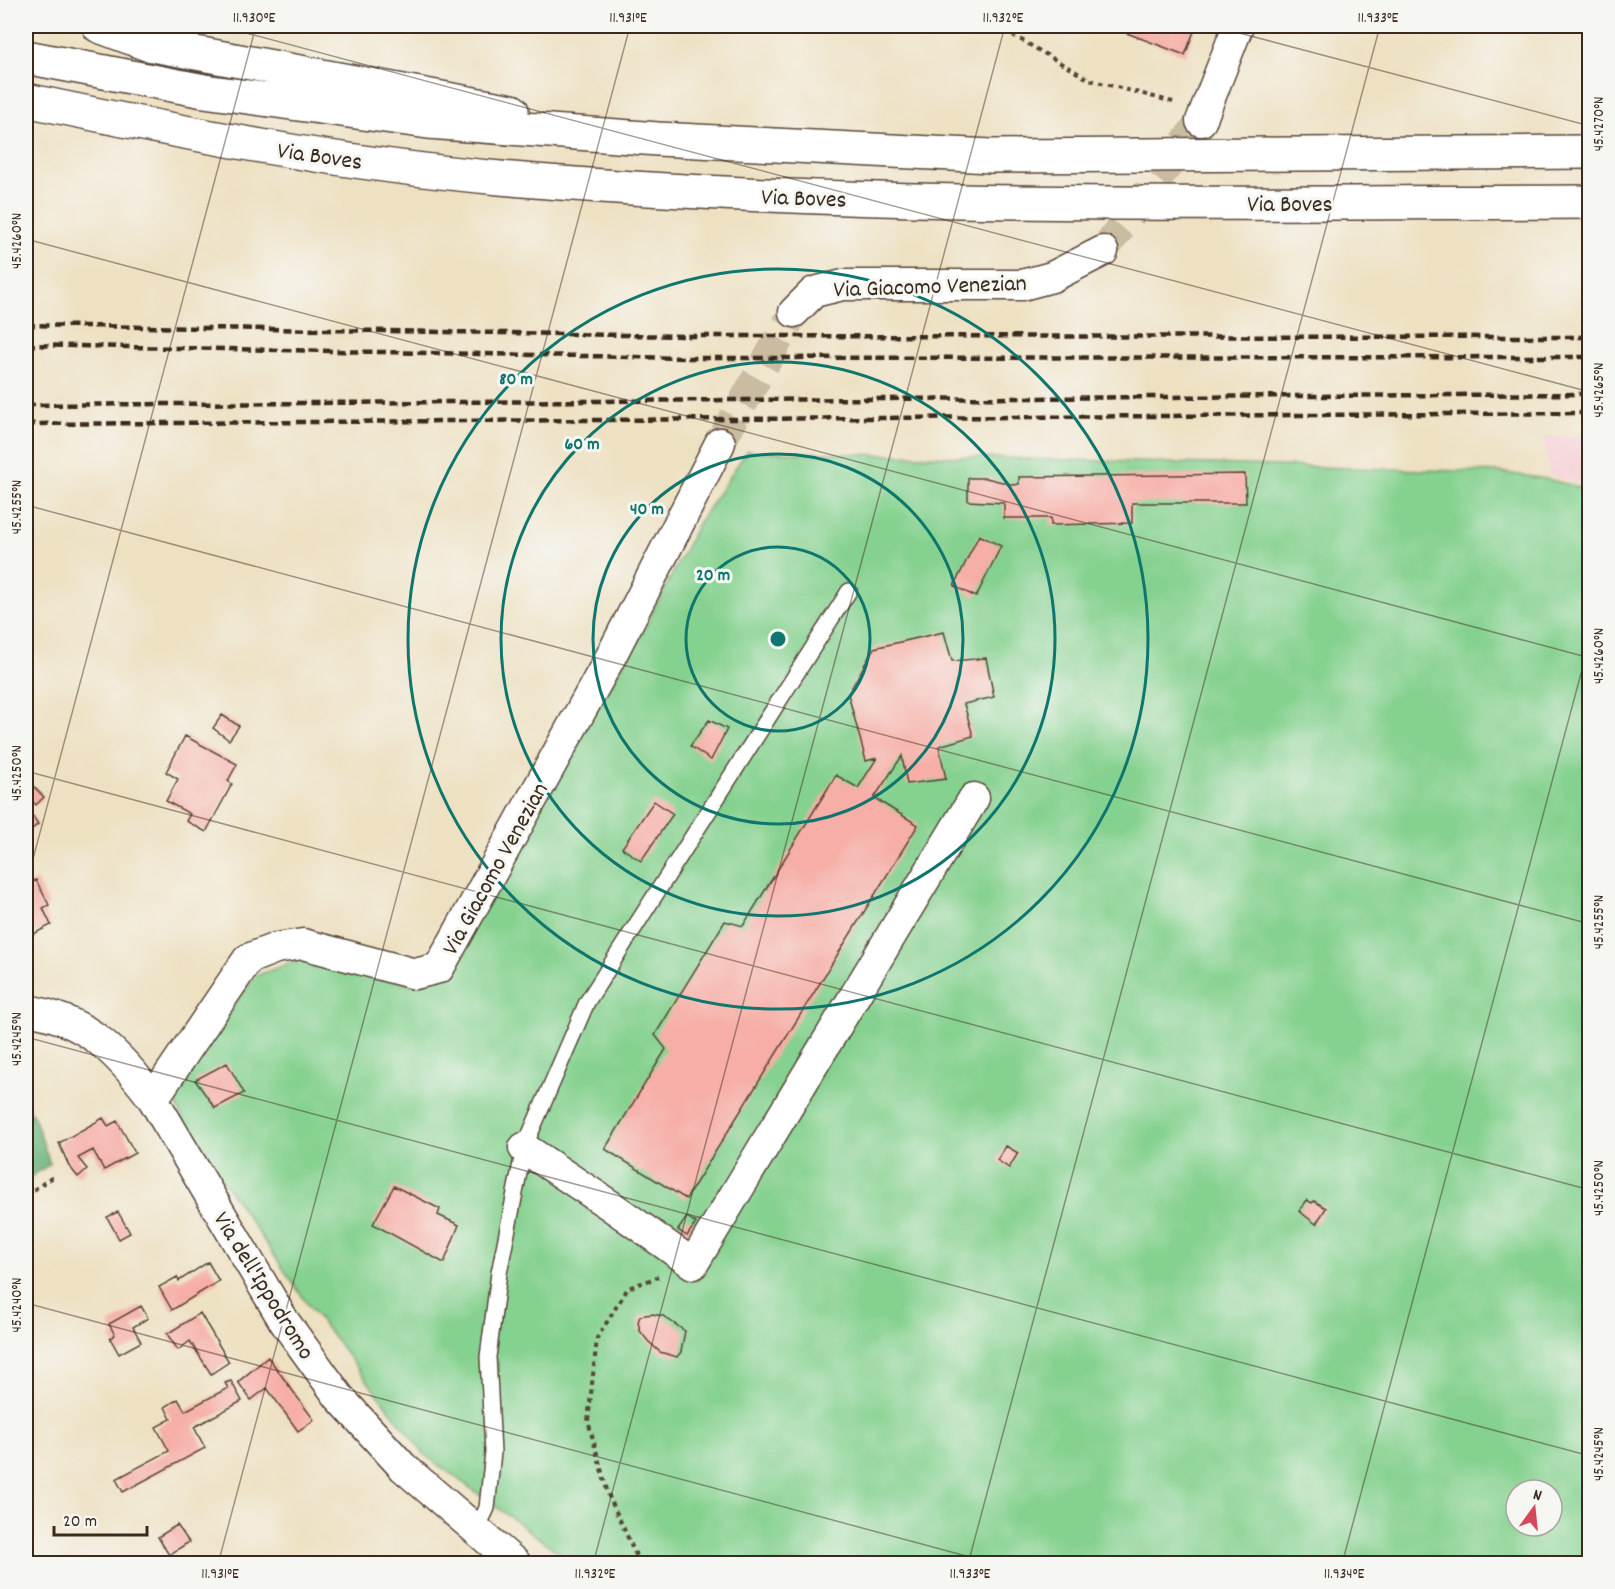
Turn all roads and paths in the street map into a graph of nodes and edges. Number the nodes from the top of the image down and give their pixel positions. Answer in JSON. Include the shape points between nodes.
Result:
{"nodes":[{"id":1,"x":99,"y":26,"type":"edge"},
{"id":2,"x":997,"y":26,"type":"edge"},
{"id":3,"x":1238,"y":26,"type":"edge"},
{"id":4,"x":26,"y":57,"type":"edge"},
{"id":5,"x":26,"y":100,"type":"edge"},
{"id":6,"x":1203,"y":116,"type":"joint"},
{"id":7,"x":657,"y":140,"type":"junction"},
{"id":8,"x":1590,"y":152,"type":"edge"},
{"id":9,"x":1590,"y":202,"type":"edge"},
{"id":10,"x":1103,"y":251,"type":"tunnel mouth"},
{"id":11,"x":794,"y":312,"type":"tunnel mouth"},
{"id":12,"x":720,"y":443,"type":"tunnel mouth"},
{"id":13,"x":849,"y":591,"type":"dead end"},
{"id":14,"x":974,"y":798,"type":"dead end"},
{"id":15,"x":26,"y":1010,"type":"edge"},
{"id":16,"x":153,"y":1099,"type":"junction"},
{"id":17,"x":524,"y":1148,"type":"junction"},
{"id":18,"x":53,"y":1177,"type":"dead end"},
{"id":19,"x":26,"y":1195,"type":"edge"},
{"id":20,"x":693,"y":1264,"type":"junction"},
{"id":21,"x":476,"y":1531,"type":"junction"},
{"id":22,"x":516,"y":1563,"type":"edge"},
{"id":23,"x":640,"y":1563,"type":"edge"}],
"edges":[{"from":1,"to":7,"type":"highway","name":"Via Boves","via":[[147,44]]},
{"from":2,"to":6,"type":"path","via":[[1090,80]]},
{"from":3,"to":6,"type":"street"},
{"from":4,"to":7,"type":"highway","name":"Via Boves","via":[[204,92],[416,121]]},
{"from":5,"to":9,"type":"highway","name":"Via Boves","via":[[239,143],[343,159],[498,177],[716,194],[1130,204]]},
{"from":7,"to":8,"type":"highway","name":"Via Boves","via":[[991,156]]},
{"from":10,"to":11,"type":"street","name":"Via Giacomo Venezian","via":[[1052,277],[1022,285],[843,285],[814,292]]},
{"from":12,"to":16,"type":"street","name":"Via Giacomo Venezian","via":[[610,658],[439,968],[415,974],[303,944],[276,948],[248,959]]},
{"from":13,"to":17,"type":"lane","via":[[587,1002]]},
{"from":14,"to":20,"type":"street"},
{"from":15,"to":16,"type":"street","name":"Via dell'Ippodromo","via":[[51,1014],[99,1039],[129,1066]]},
{"from":16,"to":21,"type":"street","name":"Via dell'Ippodromo","via":[[284,1320],[339,1397],[403,1467]]},
{"from":17,"to":20,"type":"street"},
{"from":17,"to":21,"type":"lane","via":[[499,1273],[488,1357],[493,1452],[487,1508]]},
{"from":18,"to":19,"type":"path"},
{"from":20,"to":23,"type":"path","via":[[628,1288],[597,1338],[588,1421],[608,1494]]},
{"from":21,"to":22,"type":"street","name":"Via dell'Ippodromo"}]}
